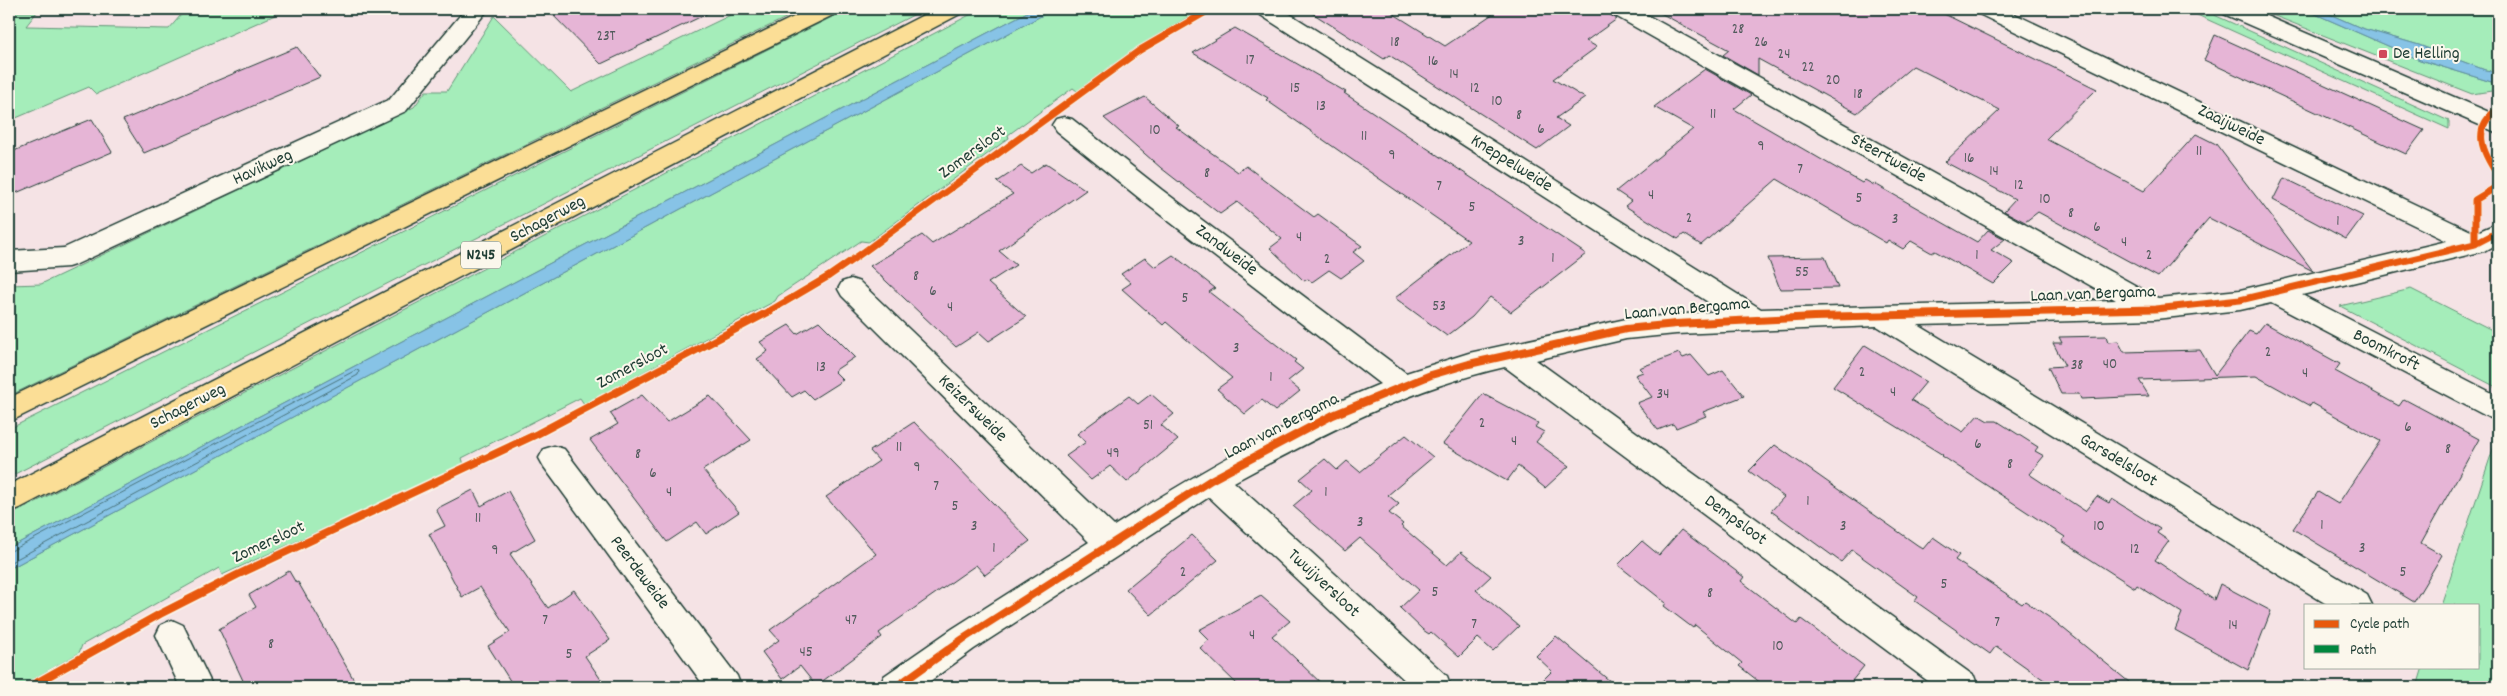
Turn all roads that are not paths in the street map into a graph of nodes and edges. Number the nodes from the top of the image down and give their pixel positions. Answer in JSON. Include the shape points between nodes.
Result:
{"nodes":[{"id":1,"x":827,"y":9,"type":"edge"},
{"id":2,"x":952,"y":9,"type":"edge"},
{"id":3,"x":1267,"y":9,"type":"edge"},
{"id":4,"x":1620,"y":9,"type":"edge"},
{"id":5,"x":1987,"y":9,"type":"edge"},
{"id":6,"x":2232,"y":9,"type":"edge"},
{"id":7,"x":477,"y":10,"type":"edge"},
{"id":8,"x":1064,"y":125,"type":"dead end"},
{"id":9,"x":2498,"y":125,"type":"edge"},
{"id":10,"x":2487,"y":238,"type":"edge"},
{"id":11,"x":9,"y":260,"type":"edge"},
{"id":12,"x":851,"y":288,"type":"dead end"},
{"id":13,"x":2275,"y":294,"type":"junction"},
{"id":14,"x":2155,"y":310,"type":"junction"},
{"id":15,"x":1882,"y":316,"type":"junction"},
{"id":16,"x":1755,"y":319,"type":"junction"},
{"id":17,"x":1508,"y":355,"type":"junction"},
{"id":18,"x":1403,"y":386,"type":"junction"},
{"id":19,"x":2498,"y":409,"type":"edge"},
{"id":20,"x":9,"y":411,"type":"edge"},
{"id":21,"x":554,"y":458,"type":"dead end"},
{"id":22,"x":1211,"y":480,"type":"junction"},
{"id":23,"x":9,"y":499,"type":"edge"},
{"id":24,"x":1110,"y":543,"type":"junction"},
{"id":25,"x":2354,"y":604,"type":"edge"},
{"id":26,"x":172,"y":635,"type":"dead end"},
{"id":27,"x":197,"y":687,"type":"edge"},
{"id":28,"x":725,"y":687,"type":"edge"},
{"id":29,"x":896,"y":687,"type":"edge"},
{"id":30,"x":1435,"y":687,"type":"edge"},
{"id":31,"x":1962,"y":687,"type":"edge"}],
"edges":[{"from":1,"to":20,"type":"main road"},
{"from":2,"to":23,"type":"main road","name":"Schagerweg","number":"N245"},
{"from":3,"to":16,"type":"street","name":"Kneppelweide"},
{"from":4,"to":14,"type":"street","name":"Steertweide"},
{"from":5,"to":10,"type":"street","name":"Zaaijweide"},
{"from":6,"to":9,"type":"street"},
{"from":7,"to":11,"type":"street","name":"Havikweg","via":[[398,105],[68,257]]},
{"from":8,"to":18,"type":"street","name":"Zandweide"},
{"from":10,"to":13,"type":"street","name":"Laan van Bergama"},
{"from":12,"to":24,"type":"street","name":"Keizersweide"},
{"from":13,"to":14,"type":"street","name":"Laan van Bergama"},
{"from":13,"to":19,"type":"street","name":"Boomkroft"},
{"from":14,"to":15,"type":"street","name":"Laan van Bergama"},
{"from":15,"to":16,"type":"street","name":"Laan van Bergama"},
{"from":15,"to":25,"type":"street","name":"Garsdelsloot"},
{"from":16,"to":17,"type":"street","name":"Laan van Bergama","via":[[1626,329]]},
{"from":17,"to":18,"type":"street","name":"Laan van Bergama","via":[[1431,375]]},
{"from":17,"to":31,"type":"street","name":"Dempsloot"},
{"from":18,"to":22,"type":"street","name":"Laan van Bergama","via":[[1333,415]]},
{"from":21,"to":28,"type":"street","name":"Peerdeweide"},
{"from":22,"to":24,"type":"street","name":"Laan van Bergama"},
{"from":22,"to":30,"type":"street","name":"Twuijversloot"},
{"from":24,"to":29,"type":"street","name":"Laan van Bergama"},
{"from":26,"to":27,"type":"street"}]}
